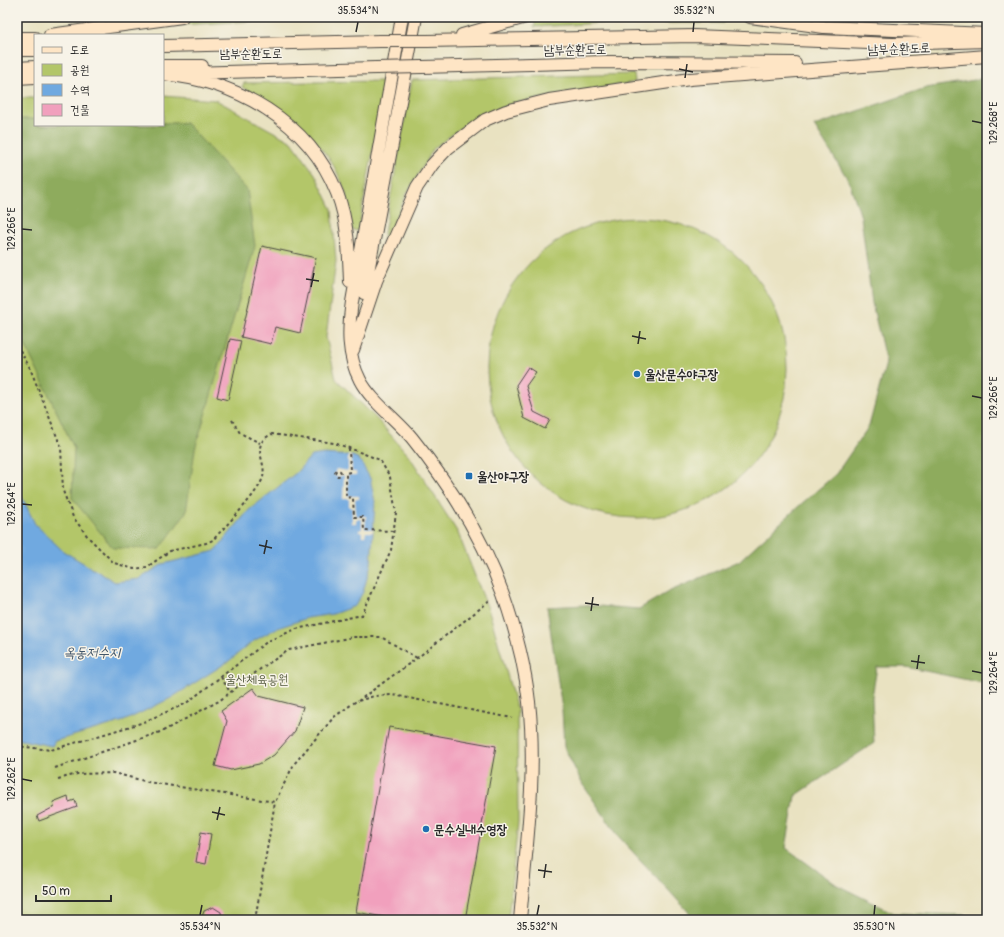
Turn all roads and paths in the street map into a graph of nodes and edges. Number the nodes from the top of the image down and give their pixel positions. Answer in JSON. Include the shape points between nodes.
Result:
{"nodes":[{"id":1,"x":182,"y":17,"type":"edge"},
{"id":2,"x":402,"y":17,"type":"edge"},
{"id":3,"x":416,"y":17,"type":"edge"},
{"id":4,"x":526,"y":17,"type":"edge"},
{"id":5,"x":750,"y":17,"type":"edge"},
{"id":6,"x":57,"y":34,"type":"edge"},
{"id":7,"x":987,"y":34,"type":"edge"},
{"id":8,"x":34,"y":37,"type":"edge"},
{"id":9,"x":19,"y":38,"type":"edge"},
{"id":10,"x":164,"y":38,"type":"edge"},
{"id":11,"x":381,"y":41,"type":"junction"},
{"id":12,"x":427,"y":41,"type":"junction"},
{"id":13,"x":987,"y":41,"type":"edge"},
{"id":14,"x":164,"y":46,"type":"edge"},
{"id":15,"x":17,"y":50,"type":"edge"},
{"id":16,"x":34,"y":50,"type":"edge"},
{"id":17,"x":987,"y":56,"type":"edge"},
{"id":18,"x":904,"y":63,"type":"junction"},
{"id":19,"x":164,"y":66,"type":"edge"},
{"id":20,"x":34,"y":67,"type":"edge"},
{"id":21,"x":17,"y":68,"type":"edge"},
{"id":22,"x":376,"y":68,"type":"junction"},
{"id":23,"x":164,"y":74,"type":"edge"},
{"id":24,"x":164,"y":74,"type":"edge"},
{"id":25,"x":34,"y":77,"type":"edge"},
{"id":26,"x":17,"y":78,"type":"edge"},
{"id":27,"x":349,"y":323,"type":"junction"},
{"id":28,"x":17,"y":345,"type":"edge"},
{"id":29,"x":353,"y":350,"type":"junction"},
{"id":30,"x":353,"y":363,"type":"junction"},
{"id":31,"x":232,"y":420,"type":"dead end"},
{"id":32,"x":260,"y":443,"type":"junction"},
{"id":33,"x":349,"y":448,"type":"junction"},
{"id":34,"x":341,"y":473,"type":"dead end"},
{"id":35,"x":346,"y":473,"type":"junction"},
{"id":36,"x":394,"y":531,"type":"junction"},
{"id":37,"x":491,"y":600,"type":"dead end"},
{"id":38,"x":417,"y":658,"type":"junction"},
{"id":39,"x":221,"y":677,"type":"junction"},
{"id":40,"x":230,"y":692,"type":"junction"},
{"id":41,"x":355,"y":702,"type":"junction"},
{"id":42,"x":512,"y":718,"type":"dead end"},
{"id":43,"x":17,"y":746,"type":"edge"},
{"id":44,"x":54,"y":768,"type":"dead end"},
{"id":45,"x":58,"y":779,"type":"dead end"},
{"id":46,"x":275,"y":802,"type":"junction"},
{"id":47,"x":254,"y":920,"type":"edge"},
{"id":48,"x":520,"y":920,"type":"edge"}],
"edges":[{"from":1,"to":6,"type":"main road"},
{"from":2,"to":27,"type":"main road"},
{"from":3,"to":29,"type":"main road"},
{"from":4,"to":12,"type":"main road","via":[[484,30]]},
{"from":5,"to":7,"type":"main road","via":[[824,27]]},
{"from":8,"to":9,"type":"main road"},
{"from":10,"to":11,"type":"main road"},
{"from":11,"to":12,"type":"main road","name":"남부순환도로","bridge":true},
{"from":11,"to":14,"type":"main road","name":"남부순환도로"},
{"from":12,"to":13,"type":"main road","name":"남부순환도로","via":[[694,36],[893,44]]},
{"from":15,"to":16,"type":"main road"},
{"from":17,"to":18,"type":"main road","name":"남부순환도로"},
{"from":18,"to":22,"type":"main road","name":"남부순환도로","bridge":true,"via":[[612,62]]},
{"from":18,"to":29,"type":"main road","via":[[676,81],[549,100],[506,110],[485,120],[448,148],[417,187],[376,281]]},
{"from":19,"to":22,"type":"main road","name":"남부순환도로"},
{"from":20,"to":21,"type":"main road"},
{"from":22,"to":24,"type":"main road"},
{"from":23,"to":27,"type":"main road","via":[[206,82],[251,100],[293,128],[314,151],[337,193],[345,224],[349,262]]},
{"from":25,"to":26,"type":"main road"},
{"from":27,"to":30,"type":"main road","via":[[349,344]]},
{"from":28,"to":32,"type":"path","via":[[30,368],[61,447],[63,491],[74,517],[88,537],[114,562],[134,569],[146,567],[170,551],[213,540],[258,488],[263,472]]},
{"from":29,"to":30,"type":"main road"},
{"from":30,"to":48,"type":"main road","via":[[361,382],[419,447],[463,511],[488,559],[512,620],[529,702],[531,751]]},
{"from":31,"to":32,"type":"path","via":[[240,432]]},
{"from":32,"to":33,"type":"path","via":[[263,438],[272,434],[334,443]]},
{"from":33,"to":35,"type":"path","via":[[350,472]]},
{"from":33,"to":36,"type":"path","via":[[380,460],[390,477],[396,513]]},
{"from":34,"to":35,"type":"path"},
{"from":35,"to":36,"type":"path","via":[[346,496],[353,498],[354,518],[363,517],[363,530]]},
{"from":36,"to":39,"type":"path","via":[[391,550],[362,615],[296,629],[268,641]]},
{"from":37,"to":38,"type":"path"},
{"from":38,"to":40,"type":"path","via":[[380,637],[354,637],[288,650]]},
{"from":38,"to":41,"type":"path"},
{"from":39,"to":40,"type":"path"},
{"from":39,"to":43,"type":"path","via":[[185,704],[142,723],[51,750]]},
{"from":40,"to":44,"type":"path","via":[[219,702],[163,731]]},
{"from":41,"to":42,"type":"path","via":[[374,696],[393,695]]},
{"from":41,"to":46,"type":"path","via":[[334,717],[294,764]]},
{"from":45,"to":46,"type":"path","via":[[77,774],[113,773],[148,782]]},
{"from":46,"to":47,"type":"path"}]}
